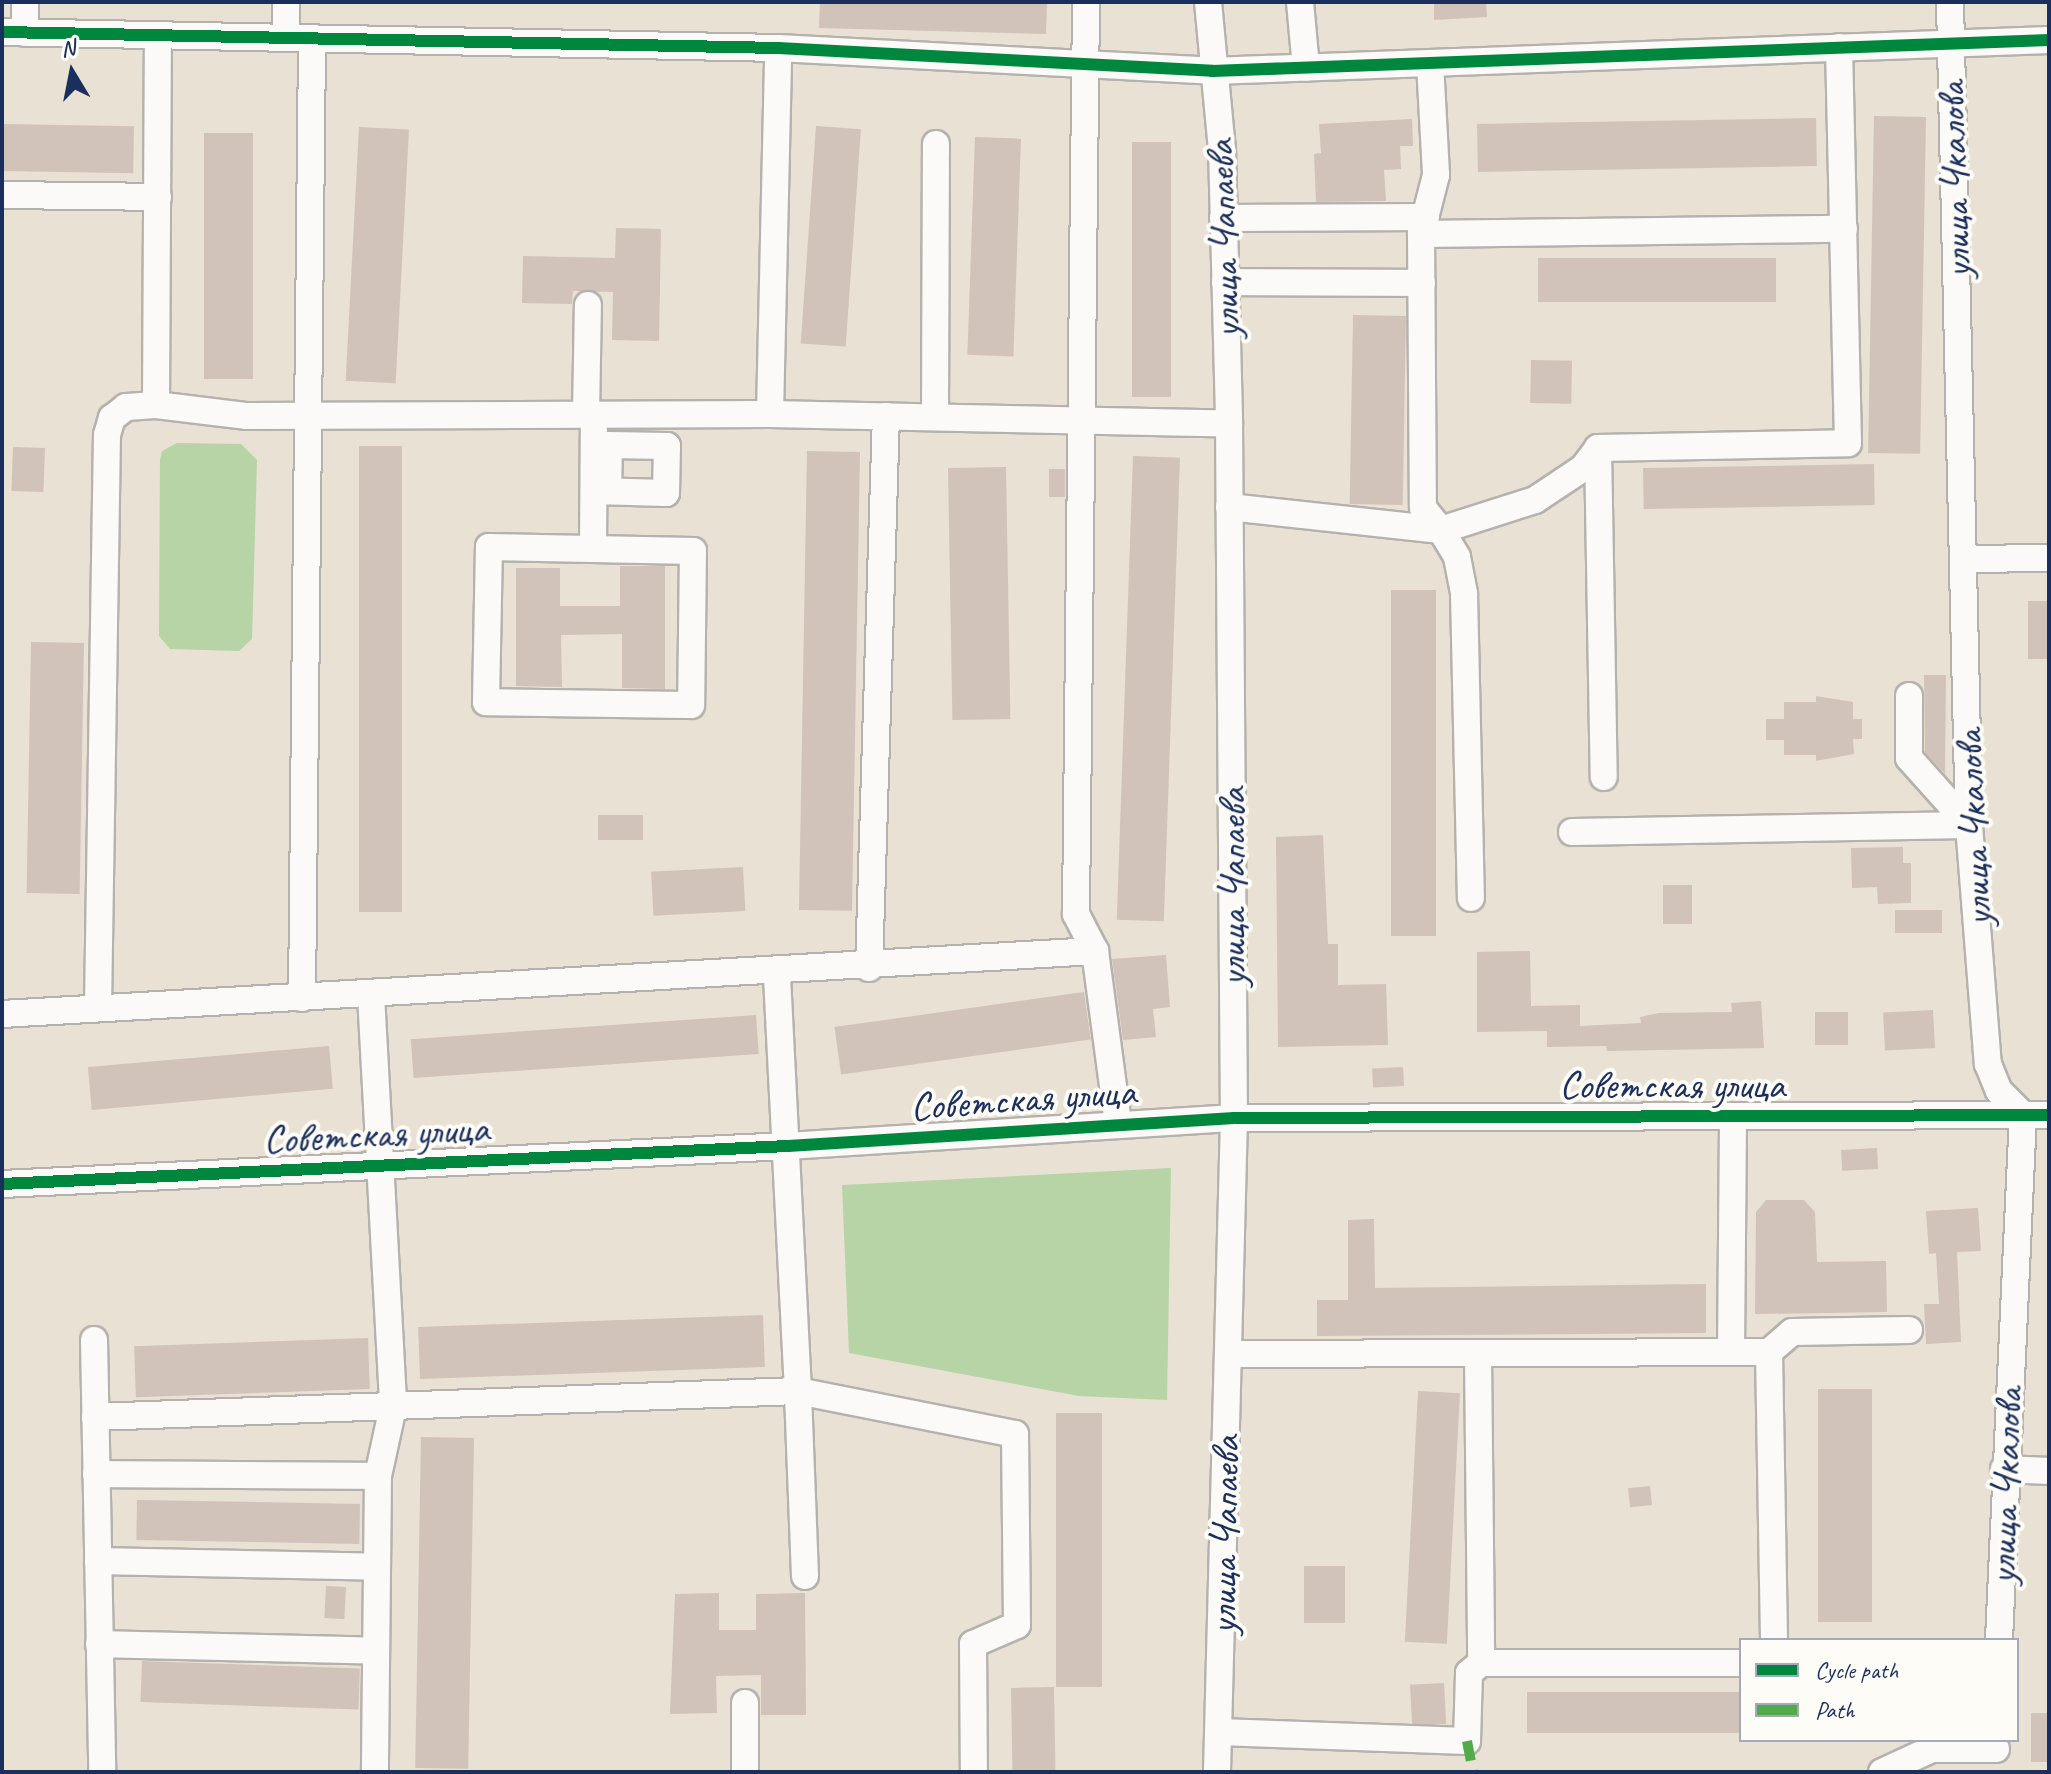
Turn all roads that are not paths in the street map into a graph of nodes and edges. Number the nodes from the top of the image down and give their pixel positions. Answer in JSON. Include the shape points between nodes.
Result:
{"nodes":[{"id":1,"x":25,"y":2,"type":"edge"},
{"id":2,"x":286,"y":2,"type":"edge"},
{"id":3,"x":1086,"y":2,"type":"edge"},
{"id":4,"x":1208,"y":2,"type":"edge"},
{"id":5,"x":1300,"y":2,"type":"edge"},
{"id":6,"x":1950,"y":2,"type":"edge"},
{"id":7,"x":14,"y":33,"type":"edge"},
{"id":8,"x":158,"y":36,"type":"junction"},
{"id":9,"x":299,"y":38,"type":"junction"},
{"id":10,"x":2049,"y":40,"type":"edge"},
{"id":11,"x":1949,"y":42,"type":"junction"},
{"id":12,"x":1839,"y":47,"type":"junction"},
{"id":13,"x":778,"y":48,"type":"junction"},
{"id":14,"x":1430,"y":63,"type":"junction"},
{"id":15,"x":1085,"y":65,"type":"junction"},
{"id":16,"x":1306,"y":68,"type":"junction"},
{"id":17,"x":1212,"y":71,"type":"junction"},
{"id":18,"x":936,"y":144,"type":"dead end"},
{"id":19,"x":2,"y":195,"type":"edge"},
{"id":20,"x":158,"y":197,"type":"junction"},
{"id":21,"x":1223,"y":218,"type":"junction"},
{"id":22,"x":1424,"y":226,"type":"junction"},
{"id":23,"x":1844,"y":229,"type":"junction"},
{"id":24,"x":1225,"y":282,"type":"junction"},
{"id":25,"x":1422,"y":283,"type":"junction"},
{"id":26,"x":588,"y":305,"type":"dead end"},
{"id":27,"x":156,"y":405,"type":"junction"},
{"id":28,"x":770,"y":414,"type":"junction"},
{"id":29,"x":304,"y":415,"type":"junction"},
{"id":30,"x":590,"y":415,"type":"junction"},
{"id":31,"x":886,"y":416,"type":"junction"},
{"id":32,"x":935,"y":416,"type":"junction"},
{"id":33,"x":1085,"y":420,"type":"junction"},
{"id":34,"x":1229,"y":424,"type":"junction"},
{"id":35,"x":1598,"y":448,"type":"junction"},
{"id":36,"x":1229,"y":507,"type":"junction"},
{"id":37,"x":1441,"y":530,"type":"junction"},
{"id":38,"x":593,"y":549,"type":"junction"},
{"id":39,"x":2049,"y":558,"type":"edge"},
{"id":40,"x":1966,"y":559,"type":"junction"},
{"id":41,"x":1909,"y":696,"type":"dead end"},
{"id":42,"x":1604,"y":777,"type":"dead end"},
{"id":43,"x":1969,"y":825,"type":"junction"},
{"id":44,"x":1572,"y":832,"type":"dead end"},
{"id":45,"x":1471,"y":898,"type":"dead end"},
{"id":46,"x":1095,"y":951,"type":"junction"},
{"id":47,"x":869,"y":968,"type":"junction"},
{"id":48,"x":777,"y":973,"type":"junction"},
{"id":49,"x":371,"y":995,"type":"junction"},
{"id":50,"x":302,"y":998,"type":"junction"},
{"id":51,"x":98,"y":1007,"type":"junction"},
{"id":52,"x":2,"y":1014,"type":"edge"},
{"id":53,"x":2036,"y":1115,"type":"edge"},
{"id":54,"x":1733,"y":1116,"type":"junction"},
{"id":55,"x":1234,"y":1118,"type":"junction"},
{"id":56,"x":1118,"y":1124,"type":"junction"},
{"id":57,"x":788,"y":1146,"type":"junction"},
{"id":58,"x":382,"y":1165,"type":"junction"},
{"id":59,"x":2,"y":1184,"type":"edge"},
{"id":60,"x":1909,"y":1330,"type":"dead end"},
{"id":61,"x":94,"y":1340,"type":"dead end"},
{"id":62,"x":1731,"y":1352,"type":"junction"},
{"id":63,"x":1769,"y":1352,"type":"junction"},
{"id":64,"x":1228,"y":1354,"type":"junction"},
{"id":65,"x":1478,"y":1354,"type":"junction"},
{"id":66,"x":798,"y":1391,"type":"junction"},
{"id":67,"x":393,"y":1407,"type":"junction"},
{"id":68,"x":95,"y":1417,"type":"junction"},
{"id":69,"x":2004,"y":1469,"type":"junction"},
{"id":70,"x":2049,"y":1471,"type":"edge"},
{"id":71,"x":96,"y":1474,"type":"junction"},
{"id":72,"x":378,"y":1476,"type":"junction"},
{"id":73,"x":98,"y":1561,"type":"junction"},
{"id":74,"x":377,"y":1567,"type":"junction"},
{"id":75,"x":805,"y":1576,"type":"dead end"},
{"id":76,"x":1774,"y":1638,"type":"edge"},
{"id":77,"x":1999,"y":1638,"type":"edge"},
{"id":78,"x":99,"y":1644,"type":"junction"},
{"id":79,"x":376,"y":1651,"type":"junction"},
{"id":80,"x":1481,"y":1663,"type":"junction"},
{"id":81,"x":1739,"y":1663,"type":"edge"},
{"id":82,"x":745,"y":1703,"type":"dead end"},
{"id":83,"x":1219,"y":1732,"type":"junction"},
{"id":84,"x":1996,"y":1754,"type":"edge"},
{"id":85,"x":102,"y":1772,"type":"edge"},
{"id":86,"x":375,"y":1772,"type":"edge"},
{"id":87,"x":745,"y":1772,"type":"edge"},
{"id":88,"x":974,"y":1772,"type":"edge"},
{"id":89,"x":1217,"y":1772,"type":"edge"},
{"id":90,"x":1882,"y":1772,"type":"edge"}],
"edges":[{"from":1,"to":7,"type":"street"},
{"from":2,"to":9,"type":"street"},
{"from":3,"to":15,"type":"street"},
{"from":4,"to":17,"type":"street","name":"улица Чапаева"},
{"from":5,"to":16,"type":"street"},
{"from":6,"to":11,"type":"street","name":"улица Чкалова"},
{"from":7,"to":8,"type":"street"},
{"from":8,"to":9,"type":"street"},
{"from":8,"to":20,"type":"street"},
{"from":9,"to":13,"type":"street"},
{"from":9,"to":29,"type":"street"},
{"from":10,"to":11,"type":"street"},
{"from":11,"to":12,"type":"street"},
{"from":11,"to":40,"type":"street","name":"улица Чкалова"},
{"from":12,"to":14,"type":"street"},
{"from":12,"to":23,"type":"street"},
{"from":13,"to":15,"type":"street"},
{"from":13,"to":28,"type":"street"},
{"from":14,"to":16,"type":"street"},
{"from":14,"to":22,"type":"street","via":[[1436,175]]},
{"from":15,"to":17,"type":"street"},
{"from":15,"to":33,"type":"street"},
{"from":16,"to":17,"type":"street"},
{"from":17,"to":21,"type":"street","name":"улица Чапаева"},
{"from":18,"to":32,"type":"street"},
{"from":19,"to":20,"type":"street"},
{"from":20,"to":27,"type":"street"},
{"from":21,"to":22,"type":"street"},
{"from":21,"to":24,"type":"street","name":"улица Чапаева"},
{"from":22,"to":23,"type":"street"},
{"from":22,"to":25,"type":"street"},
{"from":23,"to":35,"type":"street","via":[[1848,443]]},
{"from":24,"to":25,"type":"street"},
{"from":24,"to":34,"type":"street","name":"улица Чапаева"},
{"from":25,"to":37,"type":"street","via":[[1423,508]]},
{"from":26,"to":30,"type":"street"},
{"from":27,"to":29,"type":"street","via":[[247,416]]},
{"from":27,"to":51,"type":"street","via":[[126,407],[112,418],[107,435]]},
{"from":28,"to":30,"type":"street"},
{"from":28,"to":31,"type":"street"},
{"from":29,"to":30,"type":"street"},
{"from":29,"to":50,"type":"street"},
{"from":30,"to":38,"type":"street","via":[[601,491]]},
{"from":31,"to":32,"type":"street"},
{"from":31,"to":47,"type":"street"},
{"from":32,"to":33,"type":"street"},
{"from":33,"to":34,"type":"street"},
{"from":33,"to":46,"type":"street","via":[[1076,914]]},
{"from":34,"to":36,"type":"street","name":"улица Чапаева"},
{"from":35,"to":37,"type":"street","via":[[1583,468],[1535,500]]},
{"from":35,"to":42,"type":"street"},
{"from":36,"to":37,"type":"street"},
{"from":36,"to":55,"type":"street","name":"улица Чапаева"},
{"from":37,"to":45,"type":"street","via":[[1457,557],[1464,594]]},
{"from":38,"to":38,"type":"street","via":[[489,547],[486,702],[691,705],[693,551]]},
{"from":39,"to":40,"type":"street"},
{"from":40,"to":43,"type":"street","name":"улица Чкалова"},
{"from":41,"to":43,"type":"street","via":[[1909,758]]},
{"from":43,"to":44,"type":"street"},
{"from":43,"to":53,"type":"street","name":"улица Чкалова","via":[[1988,1064],[1999,1091]]},
{"from":46,"to":47,"type":"street"},
{"from":46,"to":56,"type":"street"},
{"from":47,"to":48,"type":"street"},
{"from":48,"to":49,"type":"street"},
{"from":48,"to":57,"type":"street"},
{"from":49,"to":50,"type":"street"},
{"from":49,"to":58,"type":"street"},
{"from":50,"to":51,"type":"street"},
{"from":51,"to":52,"type":"street"},
{"from":53,"to":54,"type":"street","name":"Советская улица"},
{"from":53,"to":69,"type":"street","name":"улица Чкалова"},
{"from":54,"to":55,"type":"street","name":"Советская улица"},
{"from":54,"to":62,"type":"street"},
{"from":55,"to":56,"type":"street","name":"Советская улица"},
{"from":55,"to":64,"type":"street","name":"улица Чапаева"},
{"from":56,"to":57,"type":"street","name":"Советская улица"},
{"from":57,"to":58,"type":"street","name":"Советская улица"},
{"from":57,"to":66,"type":"street"},
{"from":58,"to":59,"type":"street","name":"Советская улица"},
{"from":58,"to":67,"type":"street"},
{"from":60,"to":63,"type":"street","via":[[1792,1332]]},
{"from":61,"to":68,"type":"street"},
{"from":62,"to":63,"type":"street"},
{"from":62,"to":65,"type":"street"},
{"from":63,"to":76,"type":"street"},
{"from":64,"to":65,"type":"street"},
{"from":64,"to":83,"type":"street","name":"улица Чапаева"},
{"from":65,"to":80,"type":"street"},
{"from":66,"to":67,"type":"street"},
{"from":66,"to":75,"type":"street"},
{"from":66,"to":88,"type":"street","via":[[1015,1434],[1017,1625],[973,1644]]},
{"from":67,"to":68,"type":"street"},
{"from":67,"to":72,"type":"street"},
{"from":68,"to":71,"type":"street"},
{"from":69,"to":70,"type":"street"},
{"from":69,"to":77,"type":"street","name":"улица Чкалова"},
{"from":71,"to":72,"type":"street"},
{"from":71,"to":73,"type":"street"},
{"from":72,"to":74,"type":"street"},
{"from":73,"to":74,"type":"street"},
{"from":73,"to":78,"type":"street"},
{"from":74,"to":79,"type":"street"},
{"from":78,"to":79,"type":"street"},
{"from":78,"to":85,"type":"street"},
{"from":79,"to":86,"type":"street"},
{"from":80,"to":81,"type":"street"},
{"from":80,"to":83,"type":"street","via":[[1469,1673],[1467,1741]]},
{"from":82,"to":87,"type":"street"},
{"from":83,"to":89,"type":"street","name":"улица Чапаева"},
{"from":84,"to":90,"type":"street","via":[[1932,1749]]}]}
